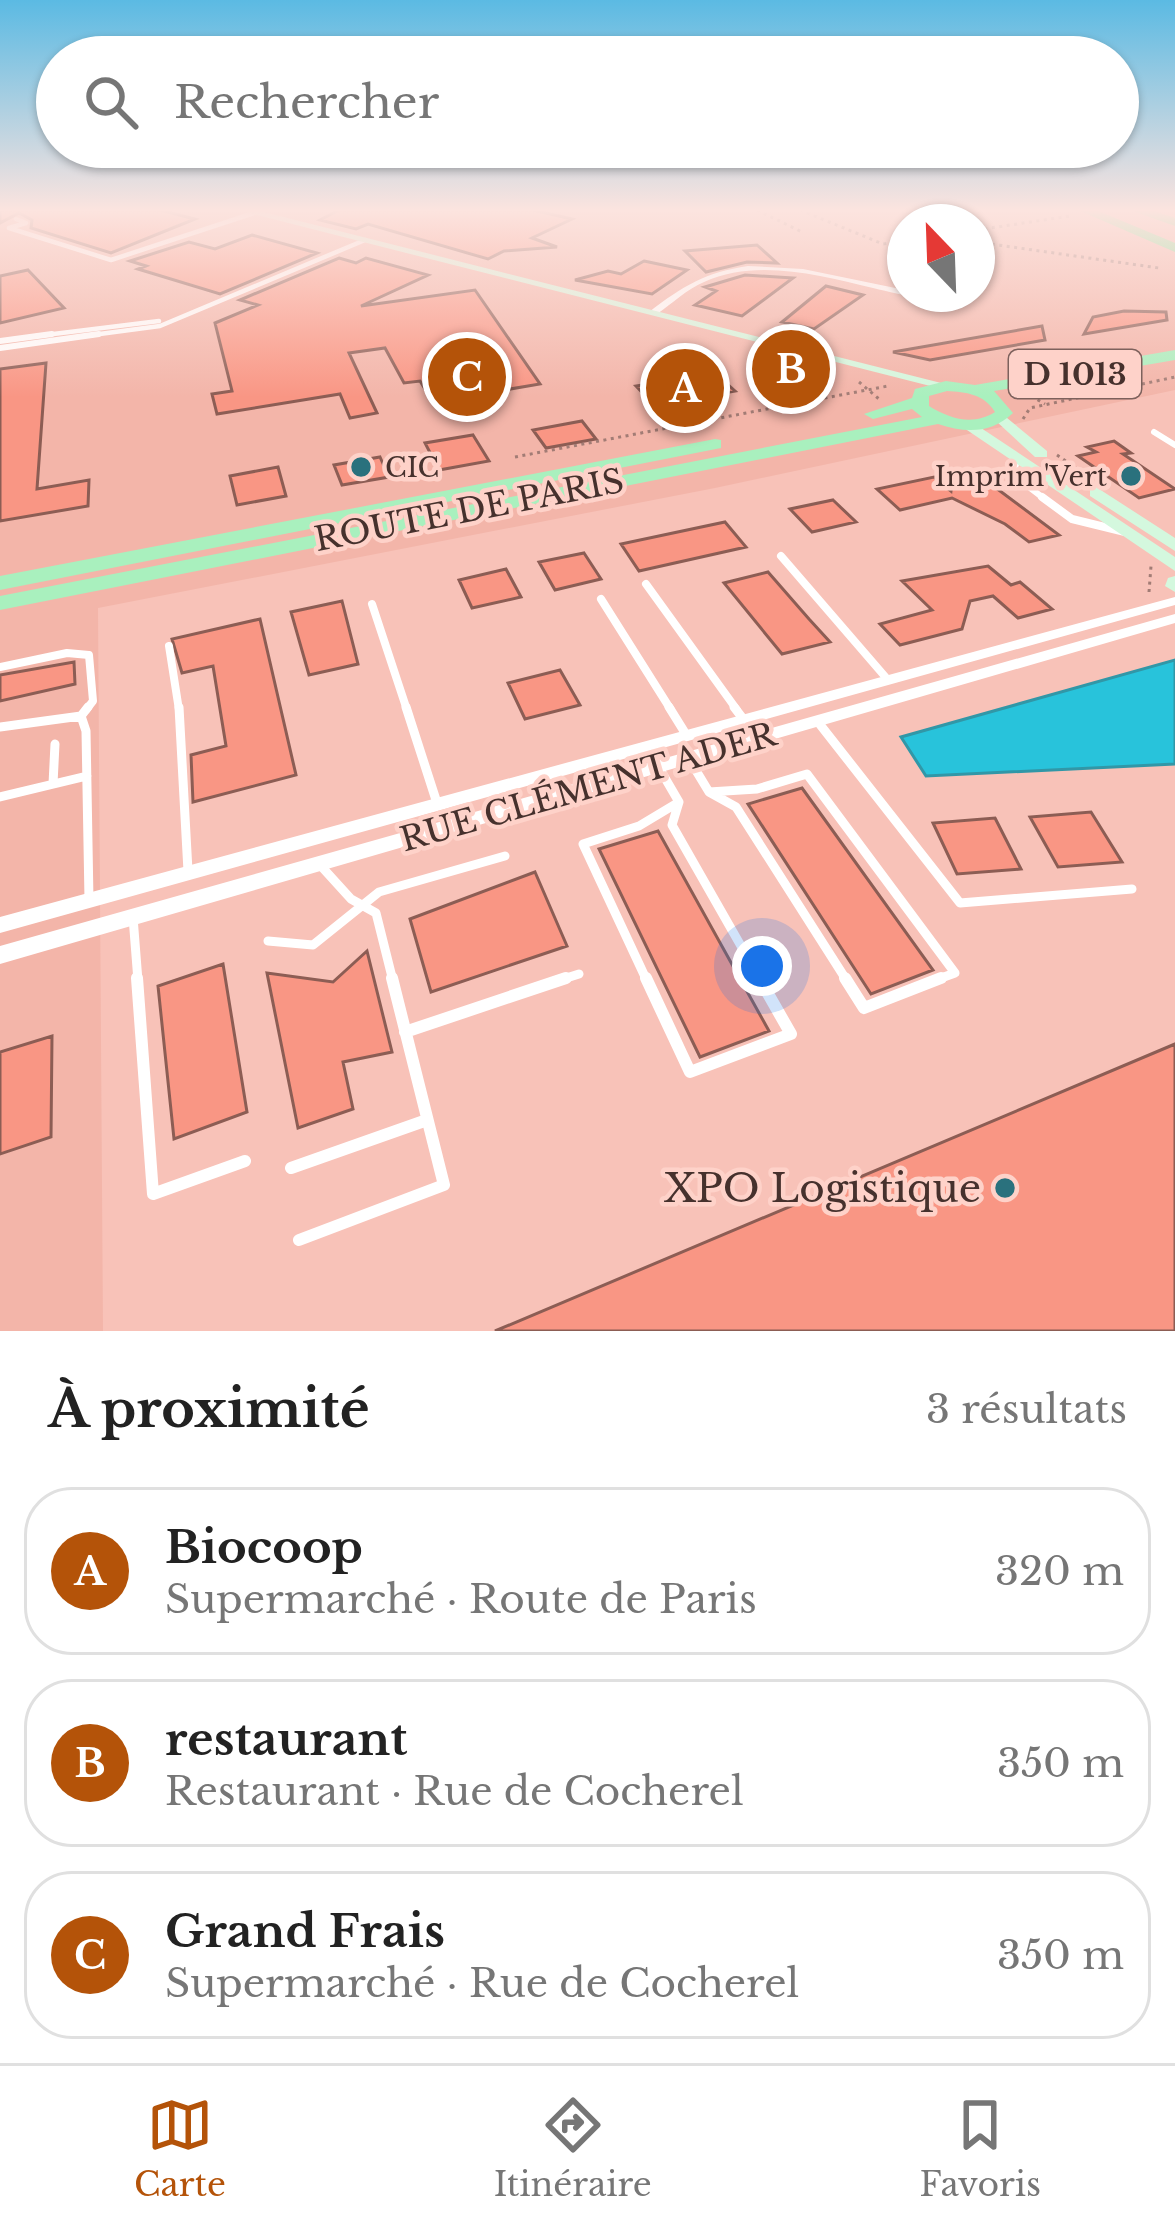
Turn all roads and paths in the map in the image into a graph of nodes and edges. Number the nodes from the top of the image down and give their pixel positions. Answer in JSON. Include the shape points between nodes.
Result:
{"nodes":[{"id":1,"x":286,"y":272,"type":"edge"},
{"id":2,"x":494,"y":272,"type":"edge"},
{"id":3,"x":758,"y":272,"type":"edge"},
{"id":4,"x":811,"y":272,"type":"edge"},
{"id":5,"x":887,"y":289,"type":"edge"},
{"id":6,"x":654,"y":312,"type":"junction"},
{"id":7,"x":0,"y":345,"type":"edge"},
{"id":8,"x":1175,"y":355,"type":"edge"},
{"id":9,"x":857,"y":361,"type":"junction"},
{"id":10,"x":1175,"y":374,"type":"edge"},
{"id":11,"x":859,"y":382,"type":"dead end"},
{"id":12,"x":895,"y":385,"type":"dead end"},
{"id":13,"x":946,"y":386,"type":"junction"},
{"id":14,"x":871,"y":389,"type":"junction"},
{"id":15,"x":974,"y":389,"type":"junction"},
{"id":16,"x":917,"y":400,"type":"junction"},
{"id":17,"x":880,"y":406,"type":"dead end"},
{"id":18,"x":1002,"y":413,"type":"junction"},
{"id":19,"x":938,"y":419,"type":"junction"},
{"id":20,"x":969,"y":425,"type":"junction"},
{"id":21,"x":1154,"y":432,"type":"dead end"},
{"id":22,"x":1014,"y":433,"type":"junction"},
{"id":23,"x":1175,"y":445,"type":"edge"},
{"id":24,"x":514,"y":457,"type":"dead end"},
{"id":25,"x":1175,"y":546,"type":"edge"},
{"id":26,"x":1145,"y":555,"type":"dead end"},
{"id":27,"x":781,"y":556,"type":"dead end"},
{"id":28,"x":1175,"y":565,"type":"edge"},
{"id":29,"x":0,"y":583,"type":"edge"},
{"id":30,"x":646,"y":584,"type":"dead end"},
{"id":31,"x":601,"y":598,"type":"dead end"},
{"id":32,"x":1175,"y":601,"type":"edge"},
{"id":33,"x":0,"y":603,"type":"edge"},
{"id":34,"x":372,"y":604,"type":"dead end"},
{"id":35,"x":1151,"y":608,"type":"junction"},
{"id":36,"x":1175,"y":618,"type":"edge"},
{"id":37,"x":170,"y":646,"type":"dead end"},
{"id":38,"x":0,"y":667,"type":"edge"},
{"id":39,"x":888,"y":680,"type":"junction"},
{"id":40,"x":81,"y":716,"type":"junction"},
{"id":41,"x":744,"y":720,"type":"junction"},
{"id":42,"x":817,"y":721,"type":"junction"},
{"id":43,"x":0,"y":727,"type":"edge"},
{"id":44,"x":687,"y":736,"type":"junction"},
{"id":45,"x":55,"y":744,"type":"dead end"},
{"id":46,"x":688,"y":758,"type":"junction"},
{"id":47,"x":658,"y":766,"type":"junction"},
{"id":48,"x":87,"y":776,"type":"junction"},
{"id":49,"x":53,"y":784,"type":"junction"},
{"id":50,"x":709,"y":792,"type":"junction"},
{"id":51,"x":0,"y":797,"type":"edge"},
{"id":52,"x":679,"y":802,"type":"junction"},
{"id":53,"x":437,"y":804,"type":"junction"},
{"id":54,"x":505,"y":856,"type":"dead end"},
{"id":55,"x":319,"y":864,"type":"junction"},
{"id":56,"x":188,"y":873,"type":"junction"},
{"id":57,"x":1132,"y":889,"type":"dead end"},
{"id":58,"x":89,"y":900,"type":"junction"},
{"id":59,"x":361,"y":904,"type":"junction"},
{"id":60,"x":133,"y":917,"type":"junction"},
{"id":61,"x":0,"y":925,"type":"edge"},
{"id":62,"x":268,"y":941,"type":"dead end"},
{"id":63,"x":0,"y":956,"type":"edge"},
{"id":64,"x":579,"y":974,"type":"dead end"},
{"id":65,"x":405,"y":1032,"type":"junction"},
{"id":66,"x":427,"y":1120,"type":"junction"},
{"id":67,"x":245,"y":1161,"type":"dead end"},
{"id":68,"x":291,"y":1168,"type":"dead end"},
{"id":69,"x":299,"y":1240,"type":"dead end"}],
"edges":[{"from":1,"to":7,"type":"lane","via":[[166,321]]},
{"from":2,"to":6,"type":"street"},
{"from":3,"to":6,"type":"street","via":[[703,279]]},
{"from":4,"to":5,"type":"street"},
{"from":6,"to":9,"type":"street"},
{"from":8,"to":15,"type":"main road","number":"D 1013"},
{"from":9,"to":13,"type":"street"},
{"from":9,"to":16,"type":"street"},
{"from":10,"to":18,"type":"main road","number":"D 1013"},
{"from":10,"to":22,"type":"path","via":[[1030,408],[1022,421],[1028,431]]},
{"from":11,"to":14,"type":"path"},
{"from":12,"to":14,"type":"path"},
{"from":13,"to":15,"type":"main road"},
{"from":13,"to":16,"type":"main road","name":"ROUTE DE PARIS"},
{"from":14,"to":17,"type":"path"},
{"from":14,"to":24,"type":"path"},
{"from":15,"to":18,"type":"main road"},
{"from":16,"to":19,"type":"main road"},
{"from":16,"to":29,"type":"main road","name":"ROUTE DE PARIS"},
{"from":18,"to":20,"type":"main road"},
{"from":18,"to":22,"type":"street"},
{"from":19,"to":20,"type":"main road"},
{"from":19,"to":33,"type":"main road","name":"ROUTE DE PARIS"},
{"from":20,"to":28,"type":"street"},
{"from":21,"to":23,"type":"lane"},
{"from":22,"to":25,"type":"street"},
{"from":26,"to":35,"type":"path","via":[[1153,577],[1141,600]]},
{"from":27,"to":39,"type":"lane"},
{"from":30,"to":41,"type":"lane"},
{"from":31,"to":44,"type":"lane"},
{"from":32,"to":35,"type":"street","name":"RUE CLÉMENT ADER"},
{"from":34,"to":53,"type":"lane"},
{"from":35,"to":39,"type":"street","name":"RUE CLÉMENT ADER"},
{"from":36,"to":42,"type":"street","name":"RUE CLÉMENT ADER"},
{"from":37,"to":56,"type":"lane","via":[[184,740],[177,751]]},
{"from":38,"to":40,"type":"lane","via":[[67,652],[89,656],[92,701]]},
{"from":39,"to":41,"type":"street","name":"RUE CLÉMENT ADER"},
{"from":40,"to":43,"type":"lane"},
{"from":40,"to":48,"type":"lane"},
{"from":41,"to":44,"type":"street","name":"RUE CLÉMENT ADER"},
{"from":42,"to":46,"type":"street","name":"RUE CLÉMENT ADER"},
{"from":42,"to":57,"type":"lane","via":[[960,903]]},
{"from":44,"to":53,"type":"street","name":"RUE CLÉMENT ADER"},
{"from":45,"to":49,"type":"lane"},
{"from":46,"to":47,"type":"street","name":"RUE CLÉMENT ADER"},
{"from":46,"to":50,"type":"lane"},
{"from":47,"to":52,"type":"lane"},
{"from":47,"to":55,"type":"street","name":"RUE CLÉMENT ADER"},
{"from":48,"to":49,"type":"lane"},
{"from":48,"to":58,"type":"lane"},
{"from":49,"to":51,"type":"lane"},
{"from":50,"to":50,"type":"lane","via":[[807,774],[955,973],[864,1008],[736,807]]},
{"from":52,"to":52,"type":"lane","via":[[672,825],[791,1034],[690,1072],[583,844]]},
{"from":53,"to":56,"type":"street","name":"RUE CLÉMENT ADER"},
{"from":54,"to":59,"type":"lane"},
{"from":55,"to":59,"type":"lane"},
{"from":55,"to":60,"type":"street","name":"RUE CLÉMENT ADER"},
{"from":56,"to":58,"type":"street","name":"RUE CLÉMENT ADER"},
{"from":58,"to":61,"type":"street","name":"RUE CLÉMENT ADER"},
{"from":59,"to":62,"type":"lane","via":[[314,945]]},
{"from":59,"to":65,"type":"lane","via":[[376,913]]},
{"from":60,"to":63,"type":"street","name":"RUE CLÉMENT ADER"},
{"from":60,"to":67,"type":"lane","via":[[153,1194]]},
{"from":64,"to":65,"type":"lane"},
{"from":65,"to":66,"type":"lane"},
{"from":66,"to":68,"type":"lane"},
{"from":66,"to":69,"type":"lane","via":[[444,1185]]}]}
